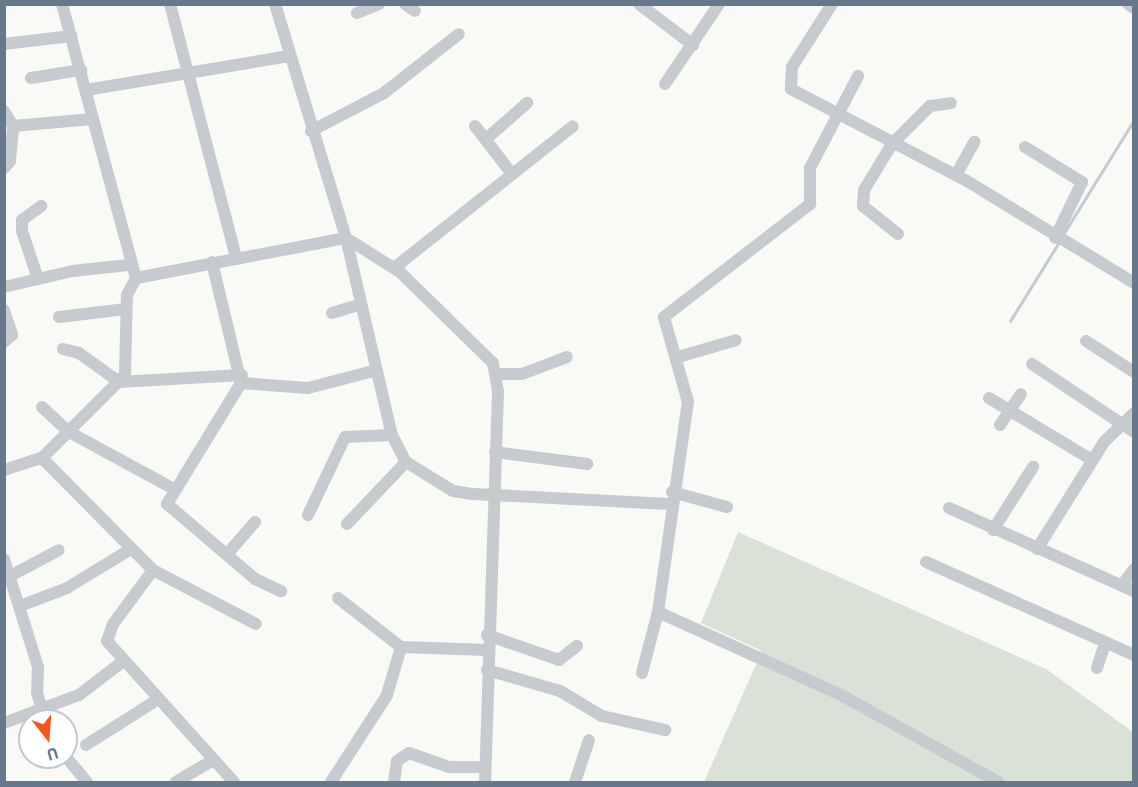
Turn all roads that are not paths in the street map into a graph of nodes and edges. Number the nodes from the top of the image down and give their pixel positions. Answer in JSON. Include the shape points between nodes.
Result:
{"nodes":[{"id":1,"x":62,"y":4,"type":"edge"},
{"id":2,"x":170,"y":4,"type":"edge"},
{"id":3,"x":275,"y":4,"type":"edge"},
{"id":4,"x":379,"y":4,"type":"edge"},
{"id":5,"x":639,"y":4,"type":"edge"},
{"id":6,"x":719,"y":4,"type":"edge"},
{"id":7,"x":832,"y":4,"type":"edge"},
{"id":8,"x":1128,"y":4,"type":"edge"},
{"id":9,"x":1134,"y":8,"type":"edge"},
{"id":10,"x":357,"y":13,"type":"dead end"},
{"id":11,"x":459,"y":34,"type":"dead end"},
{"id":12,"x":72,"y":36,"type":"junction"},
{"id":13,"x":4,"y":44,"type":"edge"},
{"id":14,"x":693,"y":45,"type":"junction"},
{"id":15,"x":289,"y":56,"type":"junction"},
{"id":16,"x":81,"y":70,"type":"junction"},
{"id":17,"x":188,"y":75,"type":"junction"},
{"id":18,"x":858,"y":76,"type":"dead end"},
{"id":19,"x":31,"y":78,"type":"dead end"},
{"id":20,"x":665,"y":84,"type":"dead end"},
{"id":21,"x":86,"y":90,"type":"junction"},
{"id":22,"x":527,"y":103,"type":"dead end"},
{"id":23,"x":951,"y":103,"type":"dead end"},
{"id":24,"x":4,"y":111,"type":"edge"},
{"id":25,"x":834,"y":116,"type":"junction"},
{"id":26,"x":93,"y":118,"type":"junction"},
{"id":27,"x":13,"y":126,"type":"junction"},
{"id":28,"x":475,"y":126,"type":"dead end"},
{"id":29,"x":573,"y":126,"type":"dead end"},
{"id":30,"x":311,"y":131,"type":"junction"},
{"id":31,"x":486,"y":139,"type":"junction"},
{"id":32,"x":974,"y":142,"type":"dead end"},
{"id":33,"x":892,"y":144,"type":"junction"},
{"id":34,"x":1025,"y":147,"type":"dead end"},
{"id":35,"x":4,"y":168,"type":"edge"},
{"id":36,"x":512,"y":174,"type":"junction"},
{"id":37,"x":956,"y":175,"type":"junction"},
{"id":38,"x":42,"y":206,"type":"dead end"},
{"id":39,"x":897,"y":234,"type":"dead end"},
{"id":40,"x":346,"y":238,"type":"junction"},
{"id":41,"x":1060,"y":241,"type":"junction"},
{"id":42,"x":236,"y":258,"type":"junction"},
{"id":43,"x":212,"y":262,"type":"junction"},
{"id":44,"x":129,"y":265,"type":"junction"},
{"id":45,"x":394,"y":268,"type":"junction"},
{"id":46,"x":136,"y":278,"type":"junction"},
{"id":47,"x":38,"y":279,"type":"junction"},
{"id":48,"x":1134,"y":283,"type":"edge"},
{"id":49,"x":4,"y":287,"type":"edge"},
{"id":50,"x":361,"y":304,"type":"junction"},
{"id":51,"x":126,"y":309,"type":"junction"},
{"id":52,"x":4,"y":310,"type":"edge"},
{"id":53,"x":332,"y":313,"type":"dead end"},
{"id":54,"x":59,"y":317,"type":"dead end"},
{"id":55,"x":736,"y":340,"type":"dead end"},
{"id":56,"x":1086,"y":341,"type":"dead end"},
{"id":57,"x":4,"y":342,"type":"edge"},
{"id":58,"x":63,"y":349,"type":"dead end"},
{"id":59,"x":567,"y":357,"type":"dead end"},
{"id":60,"x":678,"y":357,"type":"junction"},
{"id":61,"x":1032,"y":364,"type":"dead end"},
{"id":62,"x":376,"y":370,"type":"junction"},
{"id":63,"x":1134,"y":372,"type":"edge"},
{"id":64,"x":496,"y":374,"type":"junction"},
{"id":65,"x":242,"y":379,"type":"junction"},
{"id":66,"x":119,"y":382,"type":"junction"},
{"id":67,"x":1021,"y":394,"type":"dead end"},
{"id":68,"x":989,"y":398,"type":"dead end"},
{"id":69,"x":42,"y":407,"type":"dead end"},
{"id":70,"x":1010,"y":410,"type":"junction"},
{"id":71,"x":1134,"y":413,"type":"edge"},
{"id":72,"x":1000,"y":425,"type":"dead end"},
{"id":73,"x":1121,"y":425,"type":"junction"},
{"id":74,"x":69,"y":432,"type":"junction"},
{"id":75,"x":1134,"y":432,"type":"edge"},
{"id":76,"x":392,"y":435,"type":"junction"},
{"id":77,"x":495,"y":452,"type":"junction"},
{"id":78,"x":42,"y":458,"type":"junction"},
{"id":79,"x":1092,"y":460,"type":"junction"},
{"id":80,"x":406,"y":462,"type":"junction"},
{"id":81,"x":587,"y":464,"type":"dead end"},
{"id":82,"x":1033,"y":467,"type":"dead end"},
{"id":83,"x":4,"y":470,"type":"edge"},
{"id":84,"x":174,"y":489,"type":"junction"},
{"id":85,"x":494,"y":494,"type":"junction"},
{"id":86,"x":671,"y":498,"type":"junction"},
{"id":87,"x":727,"y":507,"type":"dead end"},
{"id":88,"x":949,"y":508,"type":"dead end"},
{"id":89,"x":308,"y":515,"type":"dead end"},
{"id":90,"x":255,"y":522,"type":"dead end"},
{"id":91,"x":347,"y":524,"type":"dead end"},
{"id":92,"x":993,"y":530,"type":"junction"},
{"id":93,"x":131,"y":549,"type":"junction"},
{"id":94,"x":1037,"y":549,"type":"junction"},
{"id":95,"x":59,"y":550,"type":"dead end"},
{"id":96,"x":228,"y":553,"type":"junction"},
{"id":97,"x":4,"y":559,"type":"edge"},
{"id":98,"x":926,"y":562,"type":"dead end"},
{"id":99,"x":1134,"y":569,"type":"edge"},
{"id":100,"x":153,"y":570,"type":"junction"},
{"id":101,"x":10,"y":576,"type":"junction"},
{"id":102,"x":1122,"y":585,"type":"junction"},
{"id":103,"x":281,"y":591,"type":"dead end"},
{"id":104,"x":1134,"y":591,"type":"edge"},
{"id":105,"x":338,"y":598,"type":"dead end"},
{"id":106,"x":20,"y":606,"type":"junction"},
{"id":107,"x":658,"y":612,"type":"junction"},
{"id":108,"x":256,"y":624,"type":"dead end"},
{"id":109,"x":487,"y":635,"type":"junction"},
{"id":110,"x":1106,"y":644,"type":"junction"},
{"id":111,"x":577,"y":645,"type":"dead end"},
{"id":112,"x":400,"y":647,"type":"junction"},
{"id":113,"x":487,"y":650,"type":"junction"},
{"id":114,"x":1134,"y":655,"type":"edge"},
{"id":115,"x":122,"y":662,"type":"junction"},
{"id":116,"x":1097,"y":668,"type":"dead end"},
{"id":117,"x":487,"y":670,"type":"junction"},
{"id":118,"x":642,"y":673,"type":"dead end"},
{"id":119,"x":157,"y":700,"type":"junction"},
{"id":120,"x":43,"y":709,"type":"edge"},
{"id":121,"x":57,"y":709,"type":"edge"},
{"id":122,"x":665,"y":730,"type":"dead end"},
{"id":123,"x":590,"y":740,"type":"dead end"},
{"id":124,"x":86,"y":745,"type":"dead end"},
{"id":125,"x":213,"y":760,"type":"junction"},
{"id":126,"x":485,"y":767,"type":"junction"},
{"id":127,"x":76,"y":769,"type":"edge"},
{"id":128,"x":337,"y":780,"type":"edge"},
{"id":129,"x":87,"y":783,"type":"edge"},
{"id":130,"x":176,"y":783,"type":"edge"},
{"id":131,"x":234,"y":783,"type":"edge"},
{"id":132,"x":394,"y":783,"type":"edge"},
{"id":133,"x":485,"y":783,"type":"edge"},
{"id":134,"x":575,"y":783,"type":"edge"},
{"id":135,"x":998,"y":783,"type":"edge"}],
"edges":[{"from":1,"to":12,"type":"street"},
{"from":2,"to":17,"type":"street"},
{"from":3,"to":15,"type":"street"},
{"from":4,"to":10,"type":"street"},
{"from":5,"to":14,"type":"street"},
{"from":6,"to":14,"type":"street"},
{"from":7,"to":25,"type":"street","via":[[792,67],[788,84]]},
{"from":8,"to":9,"type":"street"},
{"from":11,"to":30,"type":"street","via":[[384,93]]},
{"from":12,"to":13,"type":"street"},
{"from":12,"to":16,"type":"street"},
{"from":14,"to":20,"type":"street"},
{"from":15,"to":17,"type":"street"},
{"from":15,"to":30,"type":"street"},
{"from":16,"to":19,"type":"street"},
{"from":16,"to":21,"type":"street"},
{"from":17,"to":21,"type":"street"},
{"from":17,"to":42,"type":"street"},
{"from":18,"to":25,"type":"street"},
{"from":21,"to":26,"type":"street"},
{"from":22,"to":31,"type":"street"},
{"from":23,"to":33,"type":"street","via":[[930,106]]},
{"from":24,"to":27,"type":"street"},
{"from":25,"to":33,"type":"street"},
{"from":25,"to":60,"type":"street","via":[[810,168],[813,194],[804,211],[751,244],[664,317]]},
{"from":26,"to":27,"type":"street"},
{"from":26,"to":44,"type":"street"},
{"from":27,"to":35,"type":"street","via":[[10,161]]},
{"from":28,"to":31,"type":"street"},
{"from":29,"to":36,"type":"street"},
{"from":30,"to":40,"type":"street"},
{"from":31,"to":36,"type":"street"},
{"from":32,"to":37,"type":"street"},
{"from":33,"to":37,"type":"street"},
{"from":33,"to":39,"type":"street","via":[[862,200],[866,210]]},
{"from":34,"to":41,"type":"street","via":[[1082,183]]},
{"from":36,"to":45,"type":"street"},
{"from":37,"to":41,"type":"street"},
{"from":38,"to":47,"type":"street","via":[[22,220]]},
{"from":40,"to":42,"type":"street"},
{"from":40,"to":45,"type":"street"},
{"from":40,"to":50,"type":"street"},
{"from":41,"to":48,"type":"street"},
{"from":42,"to":43,"type":"street"},
{"from":43,"to":46,"type":"street"},
{"from":43,"to":65,"type":"street"},
{"from":44,"to":46,"type":"street"},
{"from":44,"to":47,"type":"street"},
{"from":45,"to":64,"type":"street","via":[[486,353]]},
{"from":46,"to":51,"type":"street"},
{"from":47,"to":49,"type":"street"},
{"from":50,"to":53,"type":"street"},
{"from":50,"to":62,"type":"street"},
{"from":51,"to":54,"type":"street"},
{"from":51,"to":66,"type":"street","via":[[126,366]]},
{"from":52,"to":57,"type":"street","via":[[12,335]]},
{"from":55,"to":60,"type":"street"},
{"from":56,"to":63,"type":"street"},
{"from":58,"to":66,"type":"street","via":[[79,353]]},
{"from":59,"to":64,"type":"street","via":[[522,374]]},
{"from":60,"to":86,"type":"street","via":[[687,402]]},
{"from":61,"to":73,"type":"street"},
{"from":62,"to":65,"type":"street","via":[[308,388]]},
{"from":62,"to":76,"type":"street"},
{"from":64,"to":77,"type":"street"},
{"from":65,"to":66,"type":"street"},
{"from":65,"to":84,"type":"street"},
{"from":66,"to":74,"type":"street"},
{"from":67,"to":70,"type":"street"},
{"from":68,"to":70,"type":"street"},
{"from":69,"to":74,"type":"street"},
{"from":70,"to":72,"type":"street"},
{"from":70,"to":79,"type":"street"},
{"from":71,"to":73,"type":"street"},
{"from":73,"to":75,"type":"street"},
{"from":73,"to":79,"type":"street"},
{"from":74,"to":78,"type":"street"},
{"from":74,"to":84,"type":"street"},
{"from":76,"to":80,"type":"street"},
{"from":76,"to":89,"type":"street","via":[[345,437]]},
{"from":77,"to":81,"type":"street"},
{"from":77,"to":85,"type":"street"},
{"from":78,"to":83,"type":"street"},
{"from":78,"to":93,"type":"street"},
{"from":79,"to":94,"type":"street"},
{"from":80,"to":85,"type":"street","via":[[453,491]]},
{"from":80,"to":91,"type":"street"},
{"from":82,"to":92,"type":"street"},
{"from":84,"to":96,"type":"street","via":[[169,507]]},
{"from":85,"to":86,"type":"street"},
{"from":85,"to":109,"type":"street"},
{"from":86,"to":87,"type":"street"},
{"from":86,"to":107,"type":"street"},
{"from":88,"to":92,"type":"street"},
{"from":90,"to":96,"type":"street"},
{"from":92,"to":94,"type":"street"},
{"from":93,"to":100,"type":"street"},
{"from":93,"to":106,"type":"street","via":[[68,588]]},
{"from":94,"to":102,"type":"street"},
{"from":95,"to":101,"type":"street"},
{"from":96,"to":103,"type":"street","via":[[255,579]]},
{"from":97,"to":101,"type":"street"},
{"from":98,"to":110,"type":"street"},
{"from":99,"to":102,"type":"street"},
{"from":100,"to":108,"type":"street"},
{"from":100,"to":115,"type":"street","via":[[107,636]]},
{"from":101,"to":106,"type":"street"},
{"from":102,"to":104,"type":"street"},
{"from":105,"to":112,"type":"street"},
{"from":106,"to":120,"type":"street","via":[[38,667]]},
{"from":107,"to":118,"type":"street"},
{"from":107,"to":135,"type":"street","via":[[841,695]]},
{"from":109,"to":111,"type":"street","via":[[559,660]]},
{"from":109,"to":113,"type":"street"},
{"from":110,"to":114,"type":"street"},
{"from":110,"to":116,"type":"street"},
{"from":112,"to":113,"type":"street"},
{"from":112,"to":128,"type":"street","via":[[387,695]]},
{"from":113,"to":117,"type":"street"},
{"from":115,"to":119,"type":"street"},
{"from":115,"to":121,"type":"street"},
{"from":117,"to":122,"type":"street","via":[[560,691],[602,716]]},
{"from":117,"to":126,"type":"street"},
{"from":119,"to":124,"type":"street"},
{"from":119,"to":125,"type":"street"},
{"from":123,"to":134,"type":"street"},
{"from":125,"to":130,"type":"street"},
{"from":125,"to":131,"type":"street"},
{"from":126,"to":132,"type":"street","via":[[449,767],[409,753],[396,761]]},
{"from":126,"to":133,"type":"street"},
{"from":127,"to":129,"type":"street"}]}
